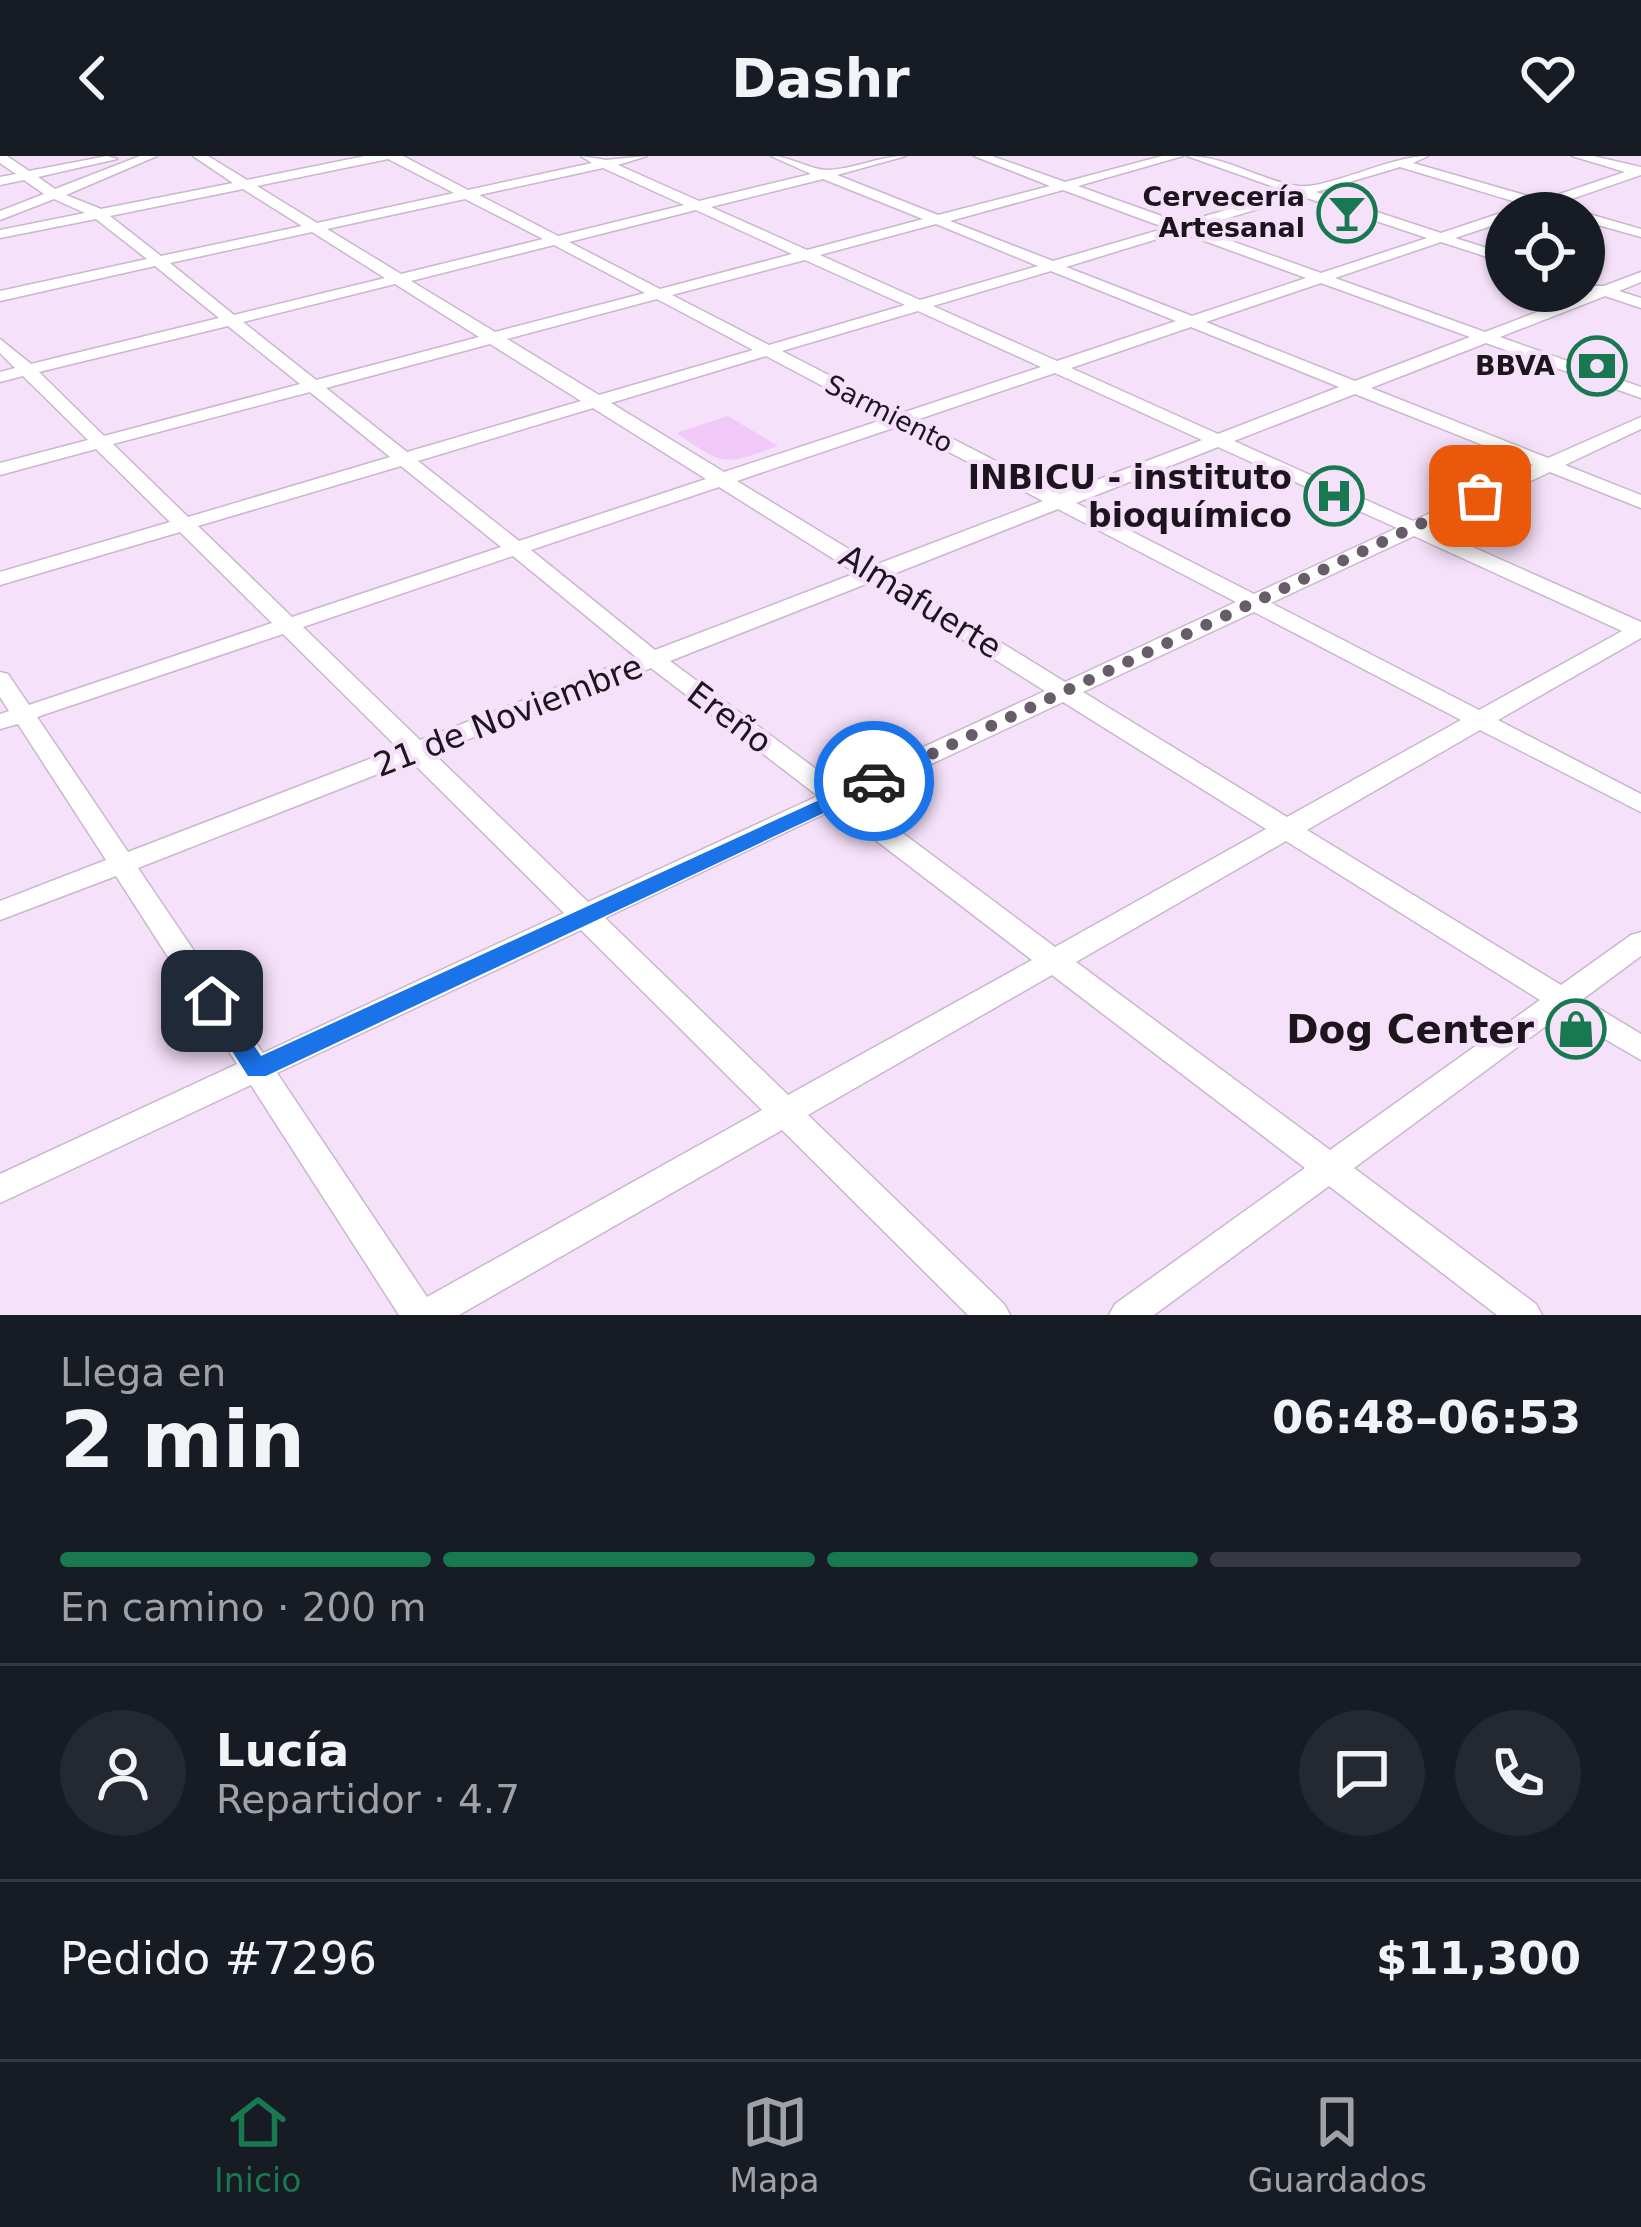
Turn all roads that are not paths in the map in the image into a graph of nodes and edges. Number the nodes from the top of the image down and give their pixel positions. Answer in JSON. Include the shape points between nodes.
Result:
{"nodes":[{"id":1,"x":125,"y":156,"type":"edge"},
{"id":2,"x":151,"y":156,"type":"edge"},
{"id":3,"x":199,"y":156,"type":"edge"},
{"id":4,"x":389,"y":156,"type":"edge"},
{"id":5,"x":641,"y":156,"type":"edge"},
{"id":6,"x":777,"y":156,"type":"edge"},
{"id":7,"x":900,"y":156,"type":"edge"},
{"id":8,"x":980,"y":156,"type":"edge"},
{"id":9,"x":1178,"y":156,"type":"edge"},
{"id":10,"x":1192,"y":156,"type":"edge"},
{"id":11,"x":1376,"y":156,"type":"edge"},
{"id":12,"x":1422,"y":156,"type":"edge"},
{"id":13,"x":1578,"y":156,"type":"edge"},
{"id":14,"x":0,"y":157,"type":"edge"},
{"id":15,"x":596,"y":160,"type":"edge"},
{"id":16,"x":1399,"y":163,"type":"junction"},
{"id":17,"x":1640,"y":172,"type":"edge"},
{"id":18,"x":824,"y":174,"type":"junction"},
{"id":19,"x":26,"y":176,"type":"junction"},
{"id":20,"x":0,"y":181,"type":"edge"},
{"id":21,"x":247,"y":183,"type":"junction"},
{"id":22,"x":1065,"y":186,"type":"junction"},
{"id":23,"x":1301,"y":192,"type":"junction"},
{"id":24,"x":1500,"y":192,"type":"edge"},
{"id":25,"x":1579,"y":192,"type":"edge"},
{"id":26,"x":53,"y":194,"type":"junction"},
{"id":27,"x":467,"y":194,"type":"junction"},
{"id":28,"x":694,"y":204,"type":"junction"},
{"id":29,"x":98,"y":213,"type":"junction"},
{"id":30,"x":0,"y":216,"type":"edge"},
{"id":31,"x":937,"y":220,"type":"junction"},
{"id":32,"x":1485,"y":223,"type":"edge"},
{"id":33,"x":1605,"y":223,"type":"edge"},
{"id":34,"x":316,"y":226,"type":"junction"},
{"id":35,"x":1180,"y":228,"type":"junction"},
{"id":36,"x":1641,"y":233,"type":"edge"},
{"id":37,"x":0,"y":234,"type":"edge"},
{"id":38,"x":1441,"y":238,"type":"junction"},
{"id":39,"x":553,"y":239,"type":"junction"},
{"id":40,"x":1485,"y":252,"type":"edge"},
{"id":41,"x":806,"y":255,"type":"junction"},
{"id":42,"x":158,"y":262,"type":"junction"},
{"id":43,"x":1051,"y":266,"type":"junction"},
{"id":44,"x":1641,"y":277,"type":"edge"},
{"id":45,"x":400,"y":278,"type":"junction"},
{"id":46,"x":1320,"y":278,"type":"junction"},
{"id":47,"x":1605,"y":291,"type":"edge"},
{"id":48,"x":1605,"y":291,"type":"edge"},
{"id":49,"x":659,"y":294,"type":"junction"},
{"id":50,"x":0,"y":296,"type":"edge"},
{"id":51,"x":1641,"y":303,"type":"edge"},
{"id":52,"x":919,"y":305,"type":"junction"},
{"id":53,"x":1551,"y":312,"type":"edge"},
{"id":54,"x":230,"y":320,"type":"junction"},
{"id":55,"x":1190,"y":321,"type":"junction"},
{"id":56,"x":496,"y":337,"type":"junction"},
{"id":57,"x":1486,"y":338,"type":"junction"},
{"id":58,"x":0,"y":344,"type":"edge"},
{"id":59,"x":767,"y":350,"type":"junction"},
{"id":60,"x":1055,"y":367,"type":"junction"},
{"id":61,"x":28,"y":370,"type":"junction"},
{"id":62,"x":0,"y":377,"type":"edge"},
{"id":63,"x":313,"y":386,"type":"junction"},
{"id":64,"x":1354,"y":387,"type":"junction"},
{"id":65,"x":1641,"y":393,"type":"edge"},
{"id":66,"x":598,"y":401,"type":"junction"},
{"id":67,"x":899,"y":419,"type":"junction"},
{"id":68,"x":1641,"y":422,"type":"edge"},
{"id":69,"x":1219,"y":440,"type":"junction"},
{"id":70,"x":101,"y":442,"type":"junction"},
{"id":71,"x":404,"y":459,"type":"junction"},
{"id":72,"x":1548,"y":465,"type":"junction"},
{"id":73,"x":0,"y":469,"type":"edge"},
{"id":74,"x":723,"y":478,"type":"junction"},
{"id":75,"x":1059,"y":502,"type":"junction"},
{"id":76,"x":1641,"y":502,"type":"edge"},
{"id":77,"x":185,"y":524,"type":"junction"},
{"id":78,"x":1413,"y":528,"type":"junction"},
{"id":79,"x":515,"y":549,"type":"junction"},
{"id":80,"x":875,"y":573,"type":"junction"},
{"id":81,"x":0,"y":579,"type":"edge"},
{"id":82,"x":1252,"y":603,"type":"junction"},
{"id":83,"x":288,"y":625,"type":"junction"},
{"id":84,"x":1640,"y":630,"type":"edge"},
{"id":85,"x":653,"y":659,"type":"junction"},
{"id":86,"x":0,"y":680,"type":"edge"},
{"id":87,"x":1065,"y":691,"type":"junction"},
{"id":88,"x":12,"y":718,"type":"edge"},
{"id":89,"x":1478,"y":720,"type":"junction"},
{"id":90,"x":416,"y":750,"type":"junction"},
{"id":91,"x":838,"y":798,"type":"junction"},
{"id":92,"x":1641,"y":804,"type":"edge"},
{"id":93,"x":1287,"y":829,"type":"junction"},
{"id":94,"x":122,"y":864,"type":"junction"},
{"id":95,"x":0,"y":911,"type":"edge"},
{"id":96,"x":584,"y":915,"type":"junction"},
{"id":97,"x":1641,"y":942,"type":"edge"},
{"id":98,"x":1054,"y":961,"type":"junction"},
{"id":99,"x":1562,"y":1000,"type":"junction"},
{"id":100,"x":1641,"y":1049,"type":"edge"},
{"id":101,"x":257,"y":1069,"type":"junction"},
{"id":102,"x":785,"y":1112,"type":"junction"},
{"id":103,"x":1330,"y":1169,"type":"junction"},
{"id":104,"x":0,"y":1189,"type":"edge"},
{"id":105,"x":423,"y":1315,"type":"edge"},
{"id":106,"x":992,"y":1315,"type":"edge"},
{"id":107,"x":1127,"y":1315,"type":"edge"},
{"id":108,"x":1524,"y":1315,"type":"edge"}],
"edges":[{"from":1,"to":19,"type":"street"},
{"from":2,"to":26,"type":"street"},
{"from":3,"to":21,"type":"street","name":"Almafuerte"},
{"from":4,"to":21,"type":"street"},
{"from":4,"to":27,"type":"street","name":"Sarmiento"},
{"from":5,"to":15,"type":"street"},
{"from":6,"to":18,"type":"street"},
{"from":7,"to":18,"type":"street"},
{"from":8,"to":22,"type":"street"},
{"from":9,"to":22,"type":"street"},
{"from":10,"to":23,"type":"street"},
{"from":11,"to":16,"type":"street"},
{"from":12,"to":16,"type":"street"},
{"from":13,"to":17,"type":"street"},
{"from":14,"to":19,"type":"street","name":"Ereño"},
{"from":15,"to":27,"type":"street"},
{"from":15,"to":28,"type":"street"},
{"from":16,"to":23,"type":"street"},
{"from":16,"to":24,"type":"street"},
{"from":17,"to":25,"type":"street"},
{"from":18,"to":28,"type":"street"},
{"from":18,"to":31,"type":"street"},
{"from":19,"to":20,"type":"street"},
{"from":19,"to":26,"type":"street","name":"Ereño"},
{"from":21,"to":29,"type":"street"},
{"from":21,"to":34,"type":"street","name":"Almafuerte"},
{"from":22,"to":31,"type":"street"},
{"from":22,"to":35,"type":"street"},
{"from":23,"to":35,"type":"street"},
{"from":23,"to":38,"type":"street"},
{"from":26,"to":29,"type":"street","name":"Ereño"},
{"from":26,"to":30,"type":"street"},
{"from":27,"to":34,"type":"street"},
{"from":27,"to":39,"type":"street","name":"Sarmiento"},
{"from":28,"to":39,"type":"street"},
{"from":28,"to":41,"type":"street"},
{"from":29,"to":37,"type":"street"},
{"from":29,"to":42,"type":"street","name":"Ereño"},
{"from":31,"to":41,"type":"street"},
{"from":31,"to":43,"type":"street"},
{"from":32,"to":38,"type":"street"},
{"from":33,"to":36,"type":"street"},
{"from":34,"to":42,"type":"street"},
{"from":34,"to":45,"type":"street","name":"Almafuerte"},
{"from":35,"to":43,"type":"street"},
{"from":35,"to":46,"type":"street"},
{"from":38,"to":40,"type":"street"},
{"from":38,"to":46,"type":"street"},
{"from":39,"to":45,"type":"street"},
{"from":39,"to":49,"type":"street","name":"Sarmiento"},
{"from":41,"to":49,"type":"street"},
{"from":41,"to":52,"type":"street"},
{"from":42,"to":50,"type":"street"},
{"from":42,"to":54,"type":"street","name":"Ereño"},
{"from":43,"to":52,"type":"street"},
{"from":43,"to":55,"type":"street"},
{"from":44,"to":47,"type":"street","name":"21 de Noviembre"},
{"from":45,"to":54,"type":"street"},
{"from":45,"to":56,"type":"street","name":"Almafuerte"},
{"from":46,"to":55,"type":"street"},
{"from":46,"to":57,"type":"street"},
{"from":48,"to":51,"type":"street"},
{"from":49,"to":56,"type":"street"},
{"from":49,"to":59,"type":"street","name":"Sarmiento"},
{"from":52,"to":59,"type":"street"},
{"from":52,"to":60,"type":"street"},
{"from":53,"to":57,"type":"street","name":"21 de Noviembre"},
{"from":54,"to":61,"type":"street"},
{"from":54,"to":63,"type":"street","name":"Ereño"},
{"from":55,"to":60,"type":"street"},
{"from":55,"to":64,"type":"street"},
{"from":56,"to":63,"type":"street"},
{"from":56,"to":66,"type":"street","name":"Almafuerte"},
{"from":57,"to":64,"type":"street","name":"21 de Noviembre"},
{"from":57,"to":65,"type":"street"},
{"from":58,"to":61,"type":"street"},
{"from":59,"to":66,"type":"street"},
{"from":59,"to":67,"type":"street","name":"Sarmiento"},
{"from":60,"to":67,"type":"street"},
{"from":60,"to":69,"type":"street"},
{"from":61,"to":62,"type":"street"},
{"from":61,"to":70,"type":"street"},
{"from":63,"to":70,"type":"street"},
{"from":63,"to":71,"type":"street","name":"Ereño"},
{"from":64,"to":69,"type":"street","name":"21 de Noviembre"},
{"from":64,"to":72,"type":"street"},
{"from":66,"to":71,"type":"street"},
{"from":66,"to":74,"type":"street","name":"Almafuerte"},
{"from":67,"to":74,"type":"street"},
{"from":67,"to":75,"type":"street","name":"Sarmiento"},
{"from":68,"to":72,"type":"street"},
{"from":69,"to":75,"type":"street","name":"21 de Noviembre"},
{"from":69,"to":78,"type":"street"},
{"from":70,"to":73,"type":"street"},
{"from":70,"to":77,"type":"street"},
{"from":71,"to":77,"type":"street"},
{"from":71,"to":79,"type":"street","name":"Ereño"},
{"from":72,"to":76,"type":"street"},
{"from":72,"to":78,"type":"street"},
{"from":74,"to":79,"type":"street"},
{"from":74,"to":80,"type":"street","name":"Almafuerte"},
{"from":75,"to":80,"type":"street","name":"21 de Noviembre"},
{"from":75,"to":82,"type":"street","name":"Sarmiento"},
{"from":77,"to":81,"type":"street"},
{"from":77,"to":83,"type":"street"},
{"from":78,"to":82,"type":"street"},
{"from":78,"to":84,"type":"street"},
{"from":79,"to":83,"type":"street"},
{"from":79,"to":85,"type":"street","name":"Ereño"},
{"from":80,"to":85,"type":"street","name":"21 de Noviembre"},
{"from":80,"to":87,"type":"street","name":"Almafuerte"},
{"from":82,"to":87,"type":"street"},
{"from":82,"to":89,"type":"street","name":"Sarmiento"},
{"from":83,"to":88,"type":"street"},
{"from":83,"to":90,"type":"street"},
{"from":84,"to":89,"type":"street"},
{"from":85,"to":90,"type":"street","name":"21 de Noviembre"},
{"from":85,"to":91,"type":"street","name":"Ereño"},
{"from":86,"to":88,"type":"street"},
{"from":87,"to":91,"type":"street"},
{"from":87,"to":93,"type":"street","name":"Almafuerte"},
{"from":88,"to":94,"type":"street"},
{"from":89,"to":92,"type":"street","name":"Sarmiento"},
{"from":89,"to":93,"type":"street"},
{"from":90,"to":94,"type":"street","name":"21 de Noviembre"},
{"from":90,"to":96,"type":"street"},
{"from":91,"to":96,"type":"street"},
{"from":91,"to":98,"type":"street","name":"Ereño"},
{"from":93,"to":98,"type":"street"},
{"from":93,"to":99,"type":"street","name":"Almafuerte"},
{"from":94,"to":95,"type":"street","name":"21 de Noviembre"},
{"from":94,"to":101,"type":"street"},
{"from":96,"to":101,"type":"street"},
{"from":96,"to":102,"type":"street"},
{"from":97,"to":99,"type":"street"},
{"from":98,"to":102,"type":"street"},
{"from":98,"to":103,"type":"street","name":"Ereño"},
{"from":99,"to":100,"type":"street","name":"Almafuerte"},
{"from":99,"to":103,"type":"street"},
{"from":101,"to":104,"type":"street"},
{"from":101,"to":105,"type":"street"},
{"from":102,"to":105,"type":"street"},
{"from":102,"to":106,"type":"street"},
{"from":103,"to":107,"type":"street"},
{"from":103,"to":108,"type":"street","name":"Ereño"}]}
